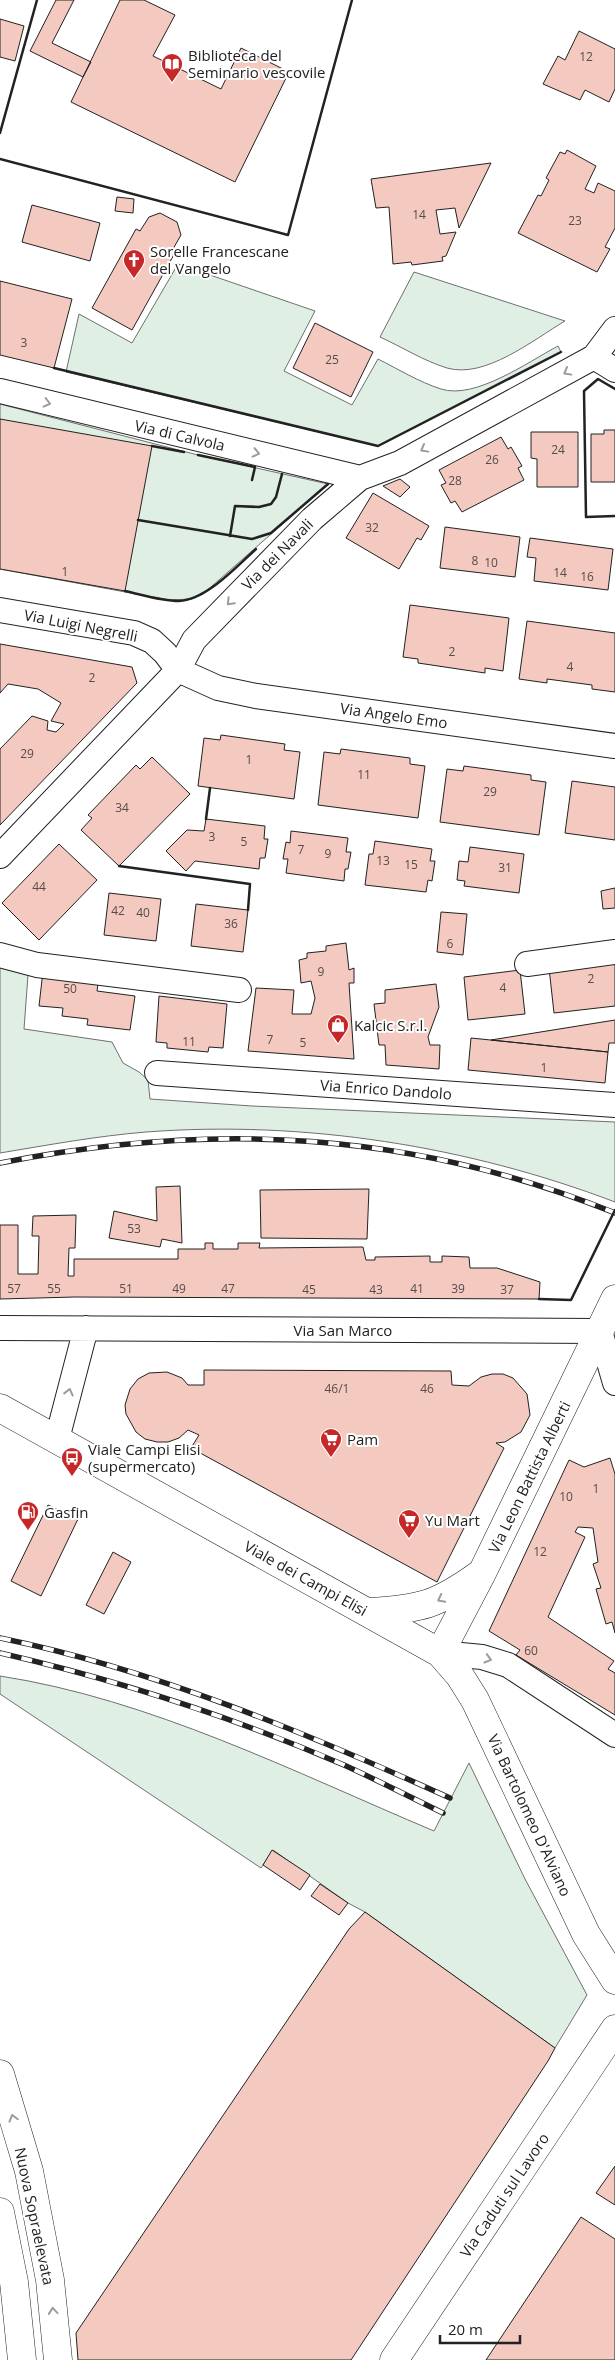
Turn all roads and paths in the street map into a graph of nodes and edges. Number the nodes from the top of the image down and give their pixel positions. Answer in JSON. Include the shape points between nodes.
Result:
{"nodes":[{"id":1,"x":615,"y":329,"type":"edge"},
{"id":2,"x":594,"y":357,"type":"junction"},
{"id":3,"x":615,"y":370,"type":"edge"},
{"id":4,"x":0,"y":390,"type":"edge"},
{"id":5,"x":360,"y":478,"type":"junction"},
{"id":6,"x":0,"y":610,"type":"edge"},
{"id":7,"x":178,"y":670,"type":"junction"},
{"id":8,"x":615,"y":746,"type":"edge"},
{"id":9,"x":0,"y":856,"type":"edge"},
{"id":10,"x":615,"y":952,"type":"edge"},
{"id":11,"x":0,"y":955,"type":"edge"},
{"id":12,"x":527,"y":964,"type":"dead end"},
{"id":13,"x":239,"y":990,"type":"dead end"},
{"id":14,"x":157,"y":1073,"type":"dead end"},
{"id":15,"x":615,"y":1104,"type":"edge"},
{"id":16,"x":615,"y":1299,"type":"edge"},
{"id":17,"x":0,"y":1328,"type":"edge"},
{"id":18,"x":86,"y":1328,"type":"junction"},
{"id":19,"x":600,"y":1331,"type":"junction"},
{"id":20,"x":615,"y":1384,"type":"edge"},
{"id":21,"x":0,"y":1408,"type":"edge"},
{"id":22,"x":57,"y":1439,"type":"junction"},
{"id":23,"x":482,"y":1573,"type":"junction"},
{"id":24,"x":368,"y":1612,"type":"junction"},
{"id":25,"x":440,"y":1653,"type":"junction"},
{"id":26,"x":615,"y":1735,"type":"edge"},
{"id":27,"x":615,"y":1980,"type":"edge"},
{"id":28,"x":615,"y":2029,"type":"edge"},
{"id":29,"x":0,"y":2074,"type":"edge"},
{"id":30,"x":0,"y":2212,"type":"edge"},
{"id":31,"x":22,"y":2360,"type":"edge"},
{"id":32,"x":58,"y":2360,"type":"edge"},
{"id":33,"x":394,"y":2360,"type":"edge"}],
"edges":[{"from":1,"to":2,"type":"street","name":"Via dei Navali"},
{"from":2,"to":3,"type":"street"},
{"from":2,"to":5,"type":"street","name":"Via dei Navali","one_way":true,"via":[[400,463]]},
{"from":4,"to":5,"type":"street","name":"Via di Calvola","one_way":true},
{"from":5,"to":7,"type":"street","name":"Via dei Navali","one_way":true,"via":[[312,519],[201,632]]},
{"from":6,"to":7,"type":"street","name":"Via Luigi Negrelli","via":[[134,633],[152,641]]},
{"from":7,"to":8,"type":"street","name":"Via Angelo Emo","via":[[218,688],[256,696]]},
{"from":7,"to":9,"type":"street","name":"Via dei Navali"},
{"from":10,"to":12,"type":"street"},
{"from":11,"to":13,"type":"street","via":[[37,965]]},
{"from":14,"to":15,"type":"street","name":"Via Enrico Dandolo"},
{"from":16,"to":19,"type":"main road","name":"Via Leon Battista Alberti"},
{"from":17,"to":18,"type":"street","name":"Via San Marco"},
{"from":18,"to":19,"type":"street","name":"Via San Marco"},
{"from":22,"to":18,"type":"street","one_way":true},
{"from":19,"to":20,"type":"street"},
{"from":19,"to":23,"type":"main road","name":"Via Leon Battista Alberti"},
{"from":21,"to":22,"type":"main road","name":"Viale dei Campi Elisi"},
{"from":22,"to":24,"type":"main road","name":"Viale dei Campi Elisi"},
{"from":23,"to":24,"type":"main road","one_way":true,"via":[[456,1592],[429,1605]]},
{"from":23,"to":25,"type":"main road","name":"Via Leon Battista Alberti"},
{"from":24,"to":25,"type":"main road","name":"Viale dei Campi Elisi"},
{"from":25,"to":26,"type":"street","name":"Viale dei Campi Elisi","one_way":true,"via":[[482,1657],[508,1666]]},
{"from":25,"to":27,"type":"main road","name":"Via Bartolomeo D'Alviano","via":[[475,1700],[586,1934]]},
{"from":28,"to":33,"type":"main road","name":"Via Caduti sul Lavoro"},
{"from":32,"to":29,"type":"main road","name":"Nuova Sopraelevata","one_way":true,"via":[[50,2280],[29,2171]]},
{"from":30,"to":31,"type":"main road","via":[[14,2282]]}]}
